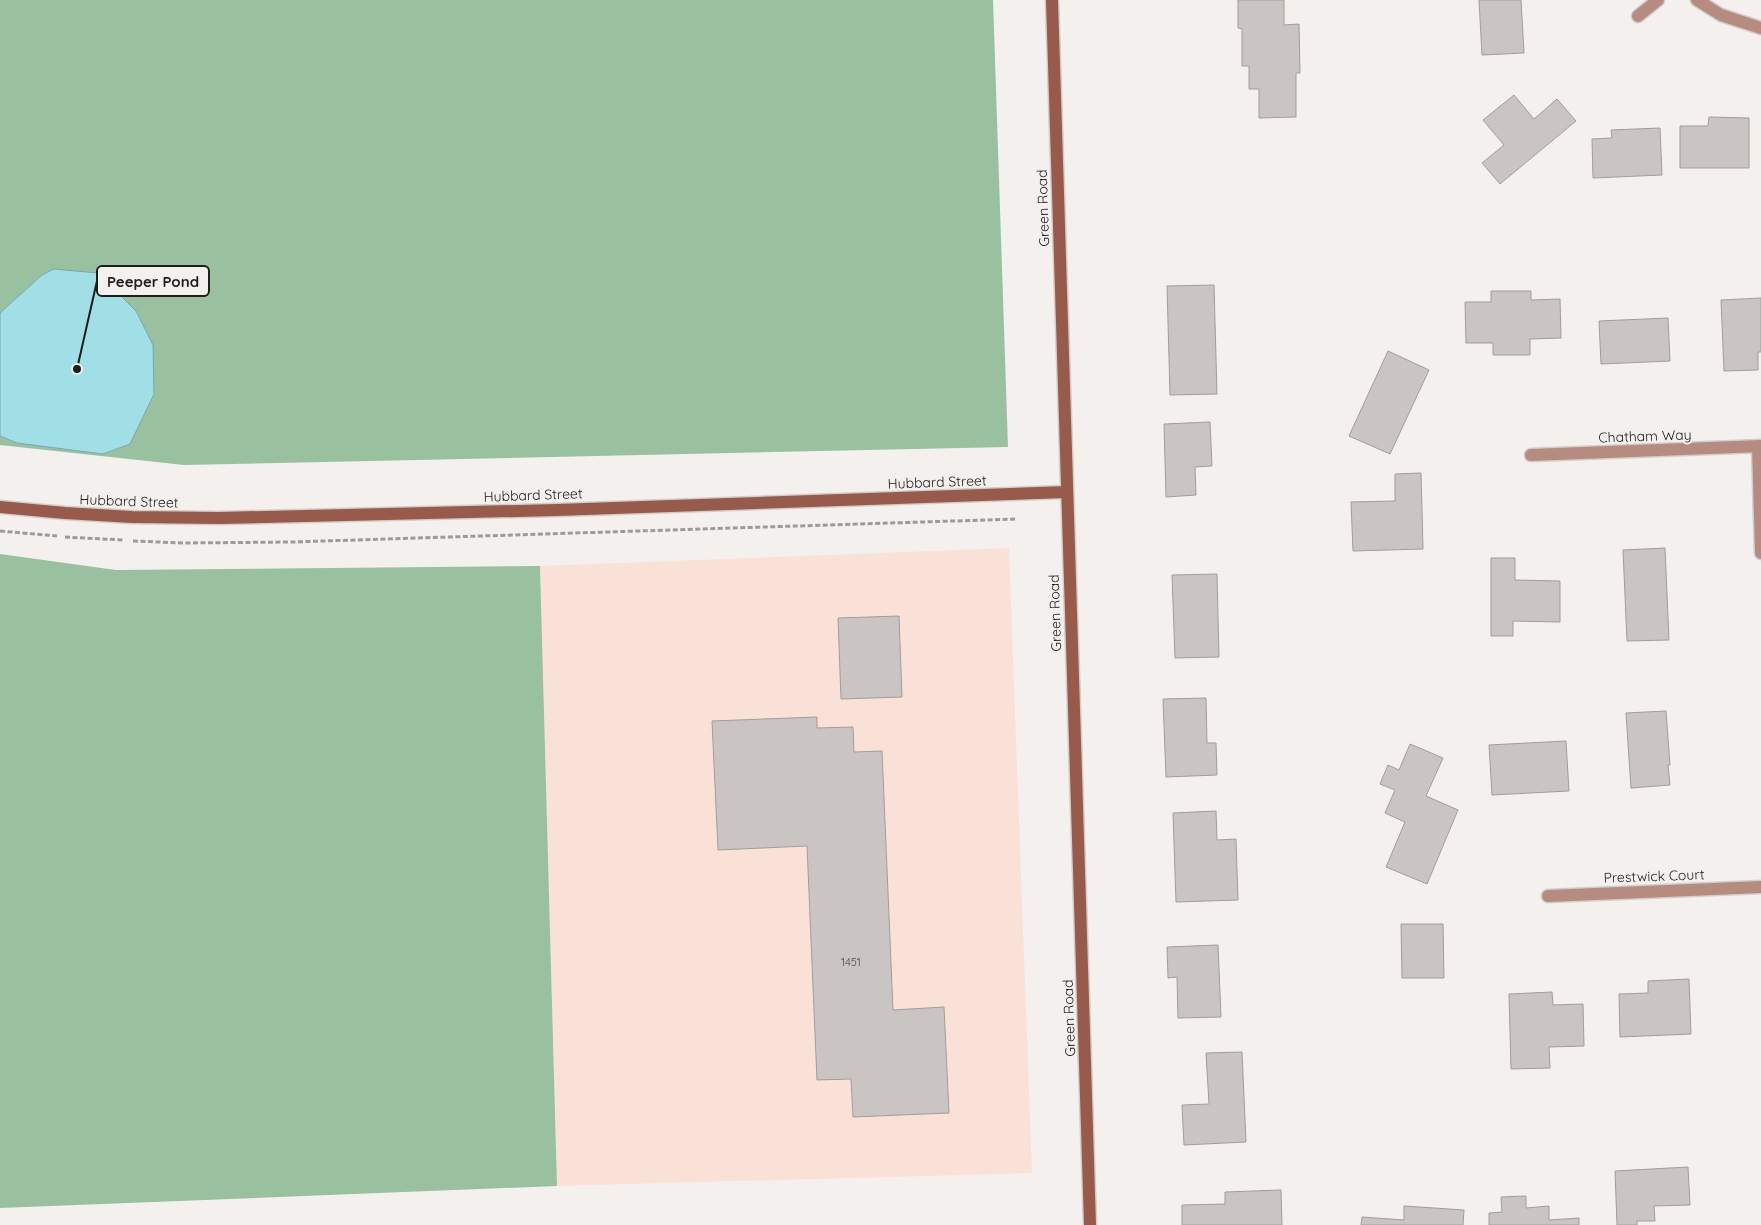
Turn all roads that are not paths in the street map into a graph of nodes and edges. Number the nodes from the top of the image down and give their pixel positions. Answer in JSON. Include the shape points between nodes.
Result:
{"nodes":[{"id":1,"x":1052,"y":0,"type":"edge"},
{"id":2,"x":1658,"y":0,"type":"edge"},
{"id":3,"x":1697,"y":0,"type":"edge"},
{"id":4,"x":1638,"y":16,"type":"dead end"},
{"id":5,"x":1761,"y":28,"type":"edge"},
{"id":6,"x":1759,"y":446,"type":"edge"},
{"id":7,"x":1531,"y":455,"type":"dead end"},
{"id":8,"x":1066,"y":492,"type":"junction"},
{"id":9,"x":0,"y":507,"type":"edge"},
{"id":10,"x":1761,"y":553,"type":"edge"},
{"id":11,"x":1761,"y":887,"type":"edge"},
{"id":12,"x":1548,"y":896,"type":"dead end"},
{"id":13,"x":1090,"y":1225,"type":"edge"}],
"edges":[{"from":1,"to":8,"type":"street","name":"Green Road"},
{"from":2,"to":4,"type":"street"},
{"from":3,"to":5,"type":"street","via":[[1721,15]]},
{"from":6,"to":7,"type":"street","name":"Chatham Way"},
{"from":6,"to":10,"type":"street"},
{"from":8,"to":9,"type":"street","name":"Hubbard Street","via":[[219,518],[132,517]]},
{"from":8,"to":13,"type":"street","name":"Green Road"},
{"from":11,"to":12,"type":"street","name":"Prestwick Court"}]}
